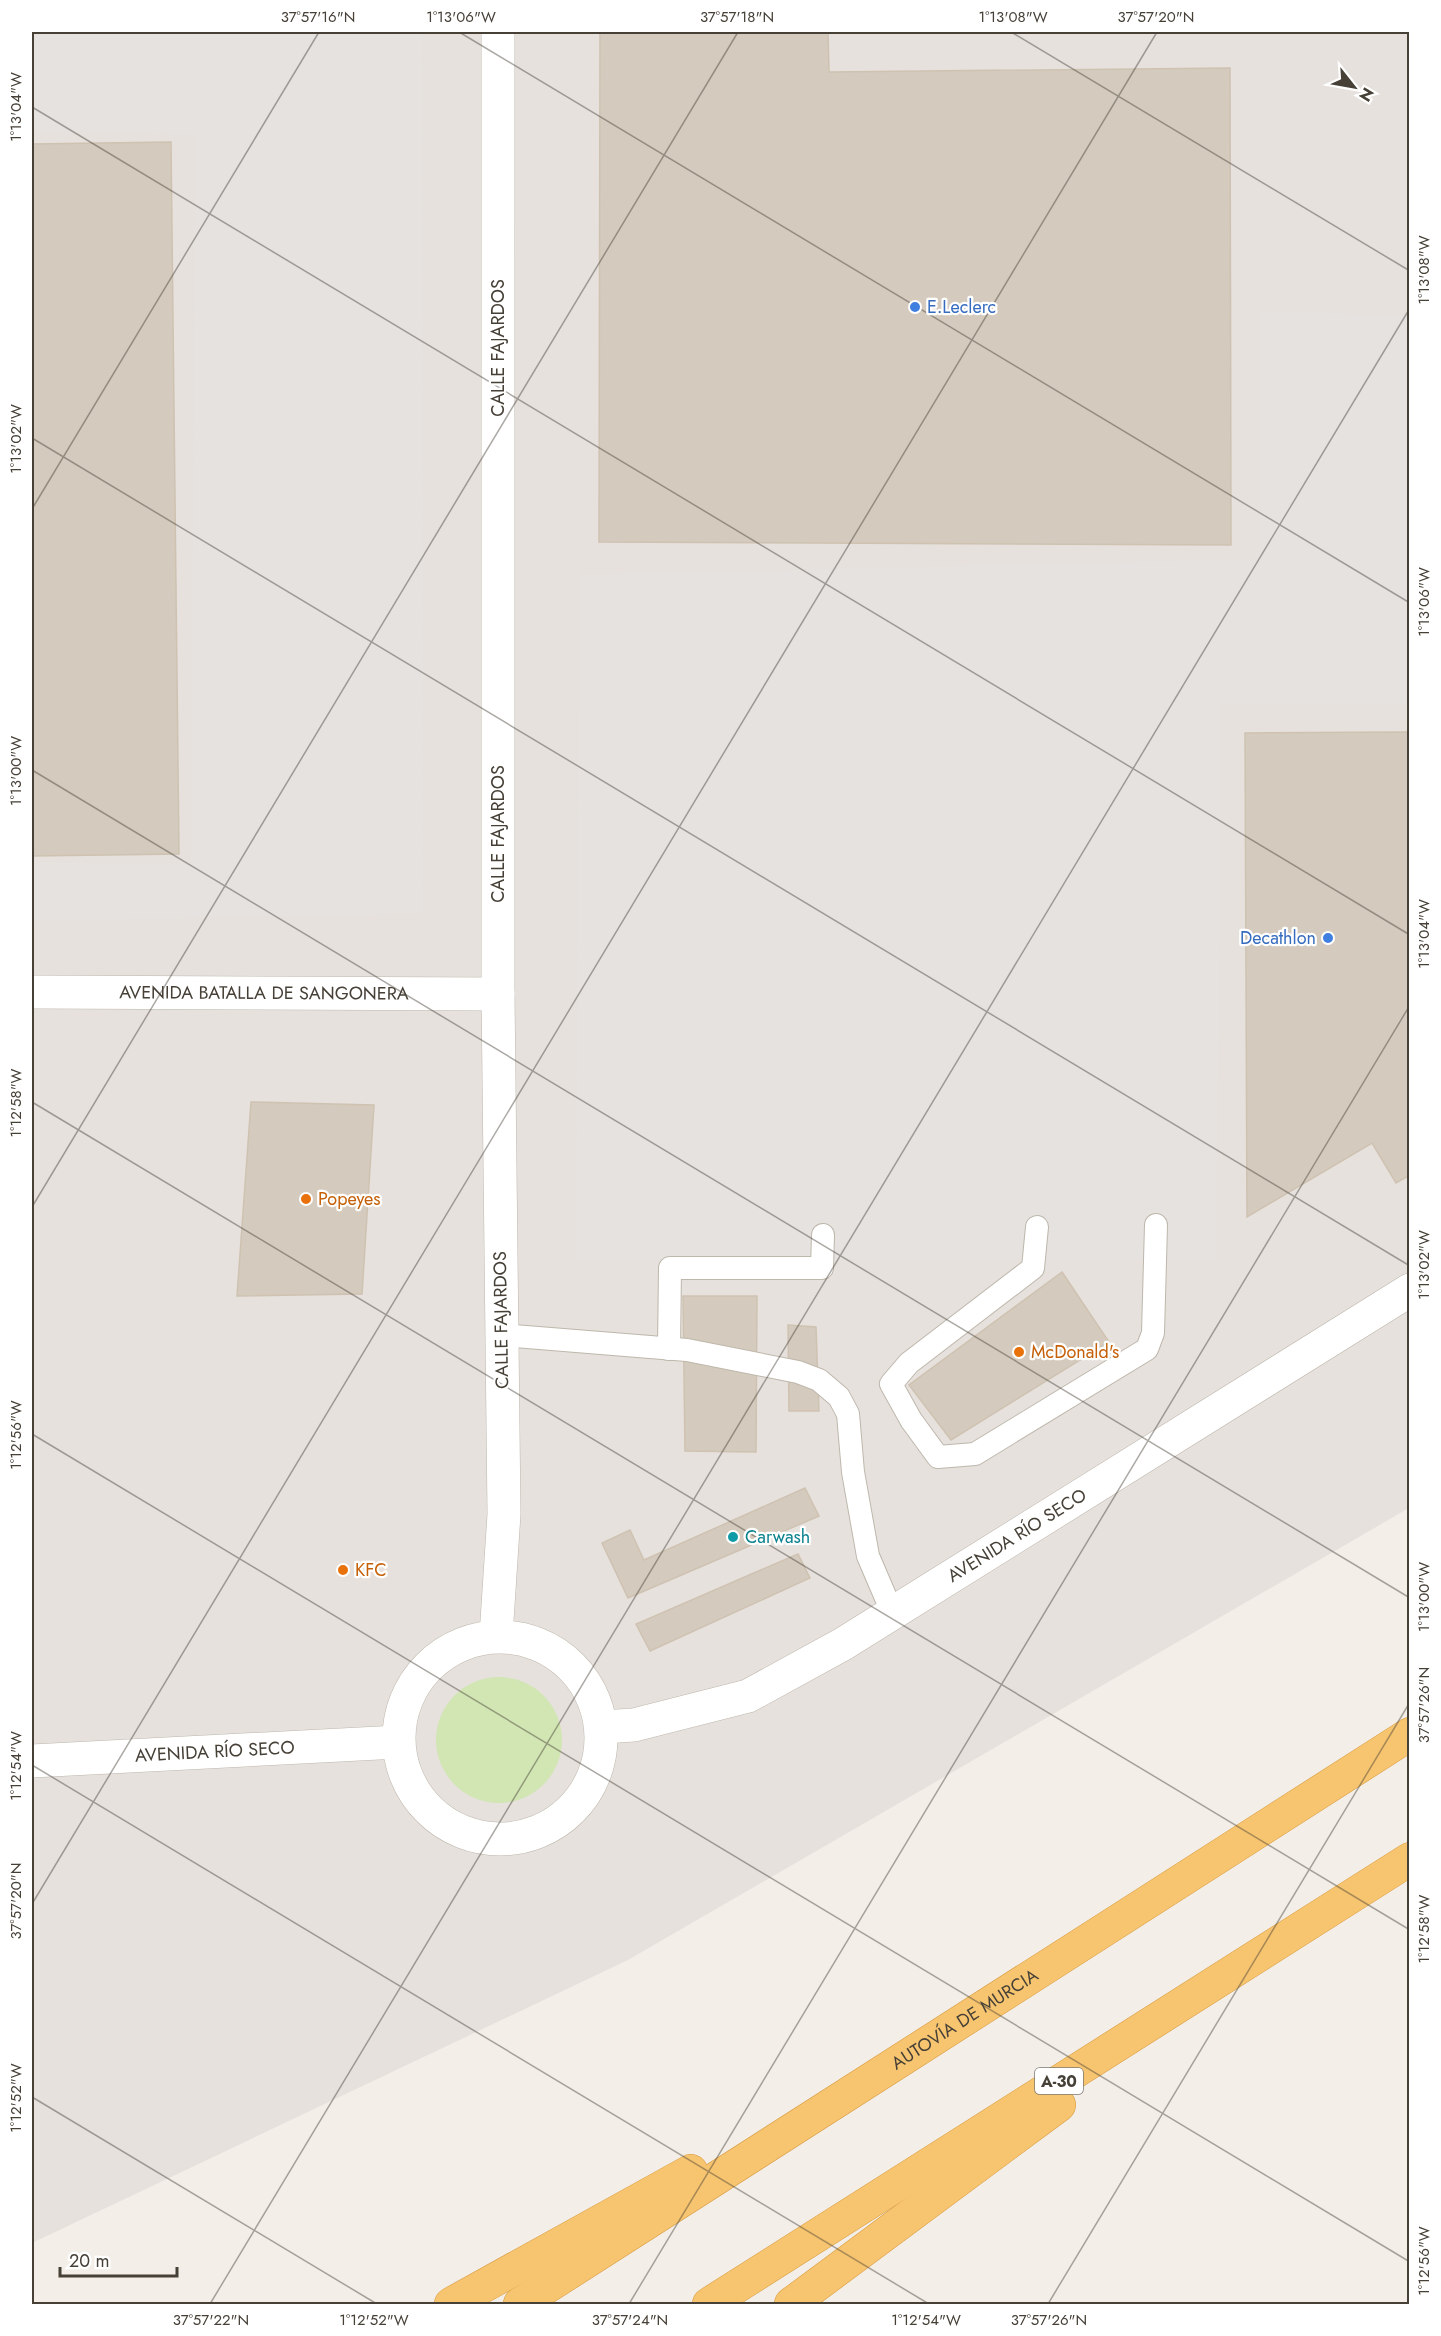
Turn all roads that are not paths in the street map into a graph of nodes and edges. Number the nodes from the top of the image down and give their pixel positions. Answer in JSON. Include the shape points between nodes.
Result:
{"nodes":[{"id":1,"x":498,"y":32,"type":"edge"},
{"id":2,"x":32,"y":992,"type":"edge"},
{"id":3,"x":498,"y":994,"type":"junction"},
{"id":4,"x":1156,"y":1225,"type":"dead end"},
{"id":5,"x":1037,"y":1227,"type":"dead end"},
{"id":6,"x":823,"y":1235,"type":"dead end"},
{"id":7,"x":1410,"y":1290,"type":"edge"},
{"id":8,"x":502,"y":1335,"type":"junction"},
{"id":9,"x":669,"y":1348,"type":"junction"},
{"id":10,"x":892,"y":1612,"type":"junction"},
{"id":11,"x":496,"y":1636,"type":"junction"},
{"id":12,"x":601,"y":1727,"type":"junction"},
{"id":13,"x":1410,"y":1734,"type":"edge"},
{"id":14,"x":398,"y":1742,"type":"junction"},
{"id":15,"x":32,"y":1761,"type":"edge"},
{"id":16,"x":1410,"y":1858,"type":"edge"},
{"id":17,"x":1271,"y":1947,"type":"junction"},
{"id":18,"x":978,"y":2011,"type":"junction"},
{"id":19,"x":451,"y":2304,"type":"edge"},
{"id":20,"x":520,"y":2304,"type":"edge"},
{"id":21,"x":710,"y":2304,"type":"edge"},
{"id":22,"x":791,"y":2304,"type":"edge"}],
"edges":[{"from":1,"to":3,"type":"street","name":"CALLE FAJARDOS"},
{"from":2,"to":3,"type":"street","name":"AVENIDA BATALLA DE SANGONERA"},
{"from":3,"to":8,"type":"street","name":"CALLE FAJARDOS"},
{"from":4,"to":5,"type":"lane","via":[[1153,1333],[1146,1349],[975,1454],[938,1457],[891,1384],[909,1363],[1033,1268]]},
{"from":6,"to":9,"type":"lane","via":[[822,1268],[670,1268]]},
{"from":7,"to":10,"type":"street","name":"AVENIDA RÍO SECO"},
{"from":8,"to":9,"type":"lane"},
{"from":8,"to":11,"type":"street","name":"CALLE FAJARDOS","via":[[504,1514]]},
{"from":9,"to":10,"type":"lane","via":[[798,1372],[819,1380],[840,1397],[848,1414],[853,1472],[868,1556]]},
{"from":10,"to":12,"type":"street","name":"AVENIDA RÍO SECO","via":[[748,1696],[633,1725]]},
{"from":11,"to":12,"type":"street","via":[[528,1640],[558,1653],[588,1686]]},
{"from":11,"to":14,"type":"street","via":[[464,1642],[437,1658],[415,1681],[402,1710]]},
{"from":12,"to":14,"type":"street","via":[[599,1760],[587,1790],[567,1815],[539,1832],[507,1840],[475,1837],[445,1824],[420,1802],[404,1774]]},
{"from":13,"to":18,"type":"highway","name":"AUTOVÍA DE MURCIA"},
{"from":14,"to":15,"type":"street","name":"AVENIDA RÍO SECO"},
{"from":16,"to":17,"type":"highway","number":"A-30"},
{"from":17,"to":21,"type":"highway","number":"A-30"},
{"from":17,"to":22,"type":"highway"},
{"from":18,"to":19,"type":"highway"},
{"from":18,"to":20,"type":"highway","name":"AUTOVÍA DE MURCIA"}]}
